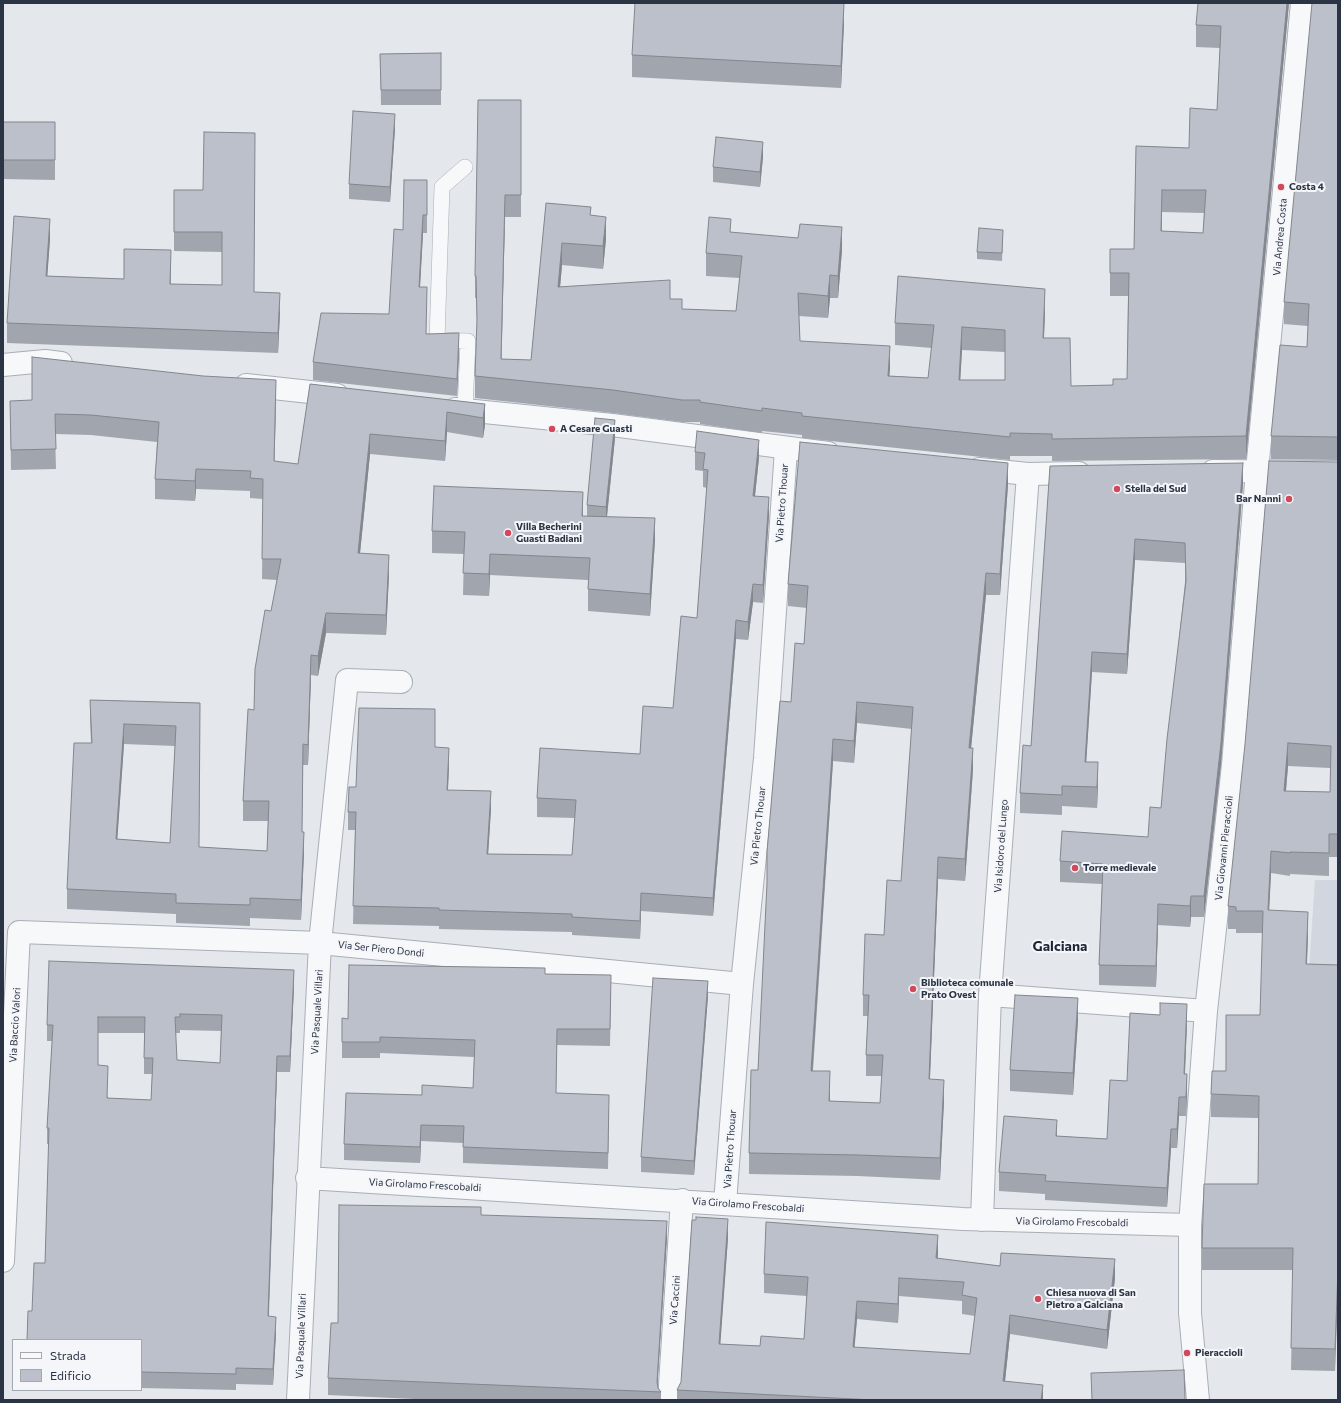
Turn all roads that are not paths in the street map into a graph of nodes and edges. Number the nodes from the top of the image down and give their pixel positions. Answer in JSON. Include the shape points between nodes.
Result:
{"nodes":[{"id":1,"x":1302,"y":3,"type":"edge"},
{"id":2,"x":465,"y":167,"type":"dead end"},
{"id":3,"x":3,"y":365,"type":"edge"},
{"id":4,"x":85,"y":366,"type":"edge"},
{"id":5,"x":227,"y":382,"type":"edge"},
{"id":6,"x":354,"y":397,"type":"edge"},
{"id":7,"x":433,"y":406,"type":"edge"},
{"id":8,"x":465,"y":410,"type":"junction"},
{"id":9,"x":786,"y":449,"type":"junction"},
{"id":10,"x":848,"y":455,"type":"edge"},
{"id":11,"x":958,"y":467,"type":"edge"},
{"id":12,"x":1258,"y":471,"type":"junction"},
{"id":13,"x":1194,"y":472,"type":"edge"},
{"id":14,"x":1338,"y":472,"type":"edge"},
{"id":15,"x":1099,"y":473,"type":"edge"},
{"id":16,"x":1028,"y":474,"type":"junction"},
{"id":17,"x":401,"y":682,"type":"dead end"},
{"id":18,"x":19,"y":932,"type":"joint"},
{"id":19,"x":320,"y":943,"type":"junction"},
{"id":20,"x":742,"y":984,"type":"junction"},
{"id":21,"x":990,"y":995,"type":"junction"},
{"id":22,"x":1206,"y":1011,"type":"junction"},
{"id":23,"x":307,"y":1178,"type":"junction"},
{"id":24,"x":682,"y":1200,"type":"junction"},
{"id":25,"x":725,"y":1203,"type":"junction"},
{"id":26,"x":982,"y":1220,"type":"junction"},
{"id":27,"x":1190,"y":1225,"type":"junction"},
{"id":28,"x":3,"y":1261,"type":"edge"},
{"id":29,"x":298,"y":1400,"type":"edge"},
{"id":30,"x":669,"y":1400,"type":"edge"},
{"id":31,"x":1198,"y":1400,"type":"edge"}],
"edges":[{"from":1,"to":12,"type":"street","name":"Via Andrea Costa"},
{"from":2,"to":8,"type":"lane","via":[[442,188],[437,340],[468,341]]},
{"from":3,"to":4,"type":"street","via":[[45,361]]},
{"from":5,"to":6,"type":"street"},
{"from":7,"to":8,"type":"street"},
{"from":8,"to":9,"type":"street","via":[[612,425]]},
{"from":9,"to":10,"type":"street"},
{"from":9,"to":20,"type":"street","name":"Via Pietro Thouar","via":[[765,758]]},
{"from":11,"to":16,"type":"street"},
{"from":12,"to":13,"type":"street"},
{"from":12,"to":14,"type":"street"},
{"from":12,"to":22,"type":"street","name":"Via Giovanni Pieraccioli","via":[[1233,766]]},
{"from":15,"to":16,"type":"street"},
{"from":16,"to":21,"type":"street","name":"Via Isidoro del Lungo"},
{"from":17,"to":19,"type":"street","name":"Via Pasquale Villari","via":[[347,680]]},
{"from":18,"to":19,"type":"street","name":"Via Ser Piero Dondi"},
{"from":18,"to":28,"type":"street","name":"Via Baccio Valori"},
{"from":19,"to":20,"type":"street","name":"Via Ser Piero Dondi"},
{"from":19,"to":23,"type":"street","name":"Via Pasquale Villari"},
{"from":20,"to":25,"type":"street","name":"Via Pietro Thouar"},
{"from":21,"to":22,"type":"street"},
{"from":21,"to":26,"type":"street","name":"Via Isidoro del Lungo"},
{"from":22,"to":27,"type":"street","name":"Via Giovanni Pieraccioli"},
{"from":23,"to":24,"type":"street","name":"Via Girolamo Frescobaldi"},
{"from":23,"to":29,"type":"street","name":"Via Pasquale Villari"},
{"from":24,"to":25,"type":"street","name":"Via Girolamo Frescobaldi"},
{"from":24,"to":30,"type":"street","name":"Via Caccini"},
{"from":25,"to":26,"type":"street","name":"Via Girolamo Frescobaldi"},
{"from":26,"to":27,"type":"street","name":"Via Girolamo Frescobaldi"},
{"from":27,"to":31,"type":"street","name":"Via Giovanni Pieraccioli","via":[[1190,1313]]}]}
